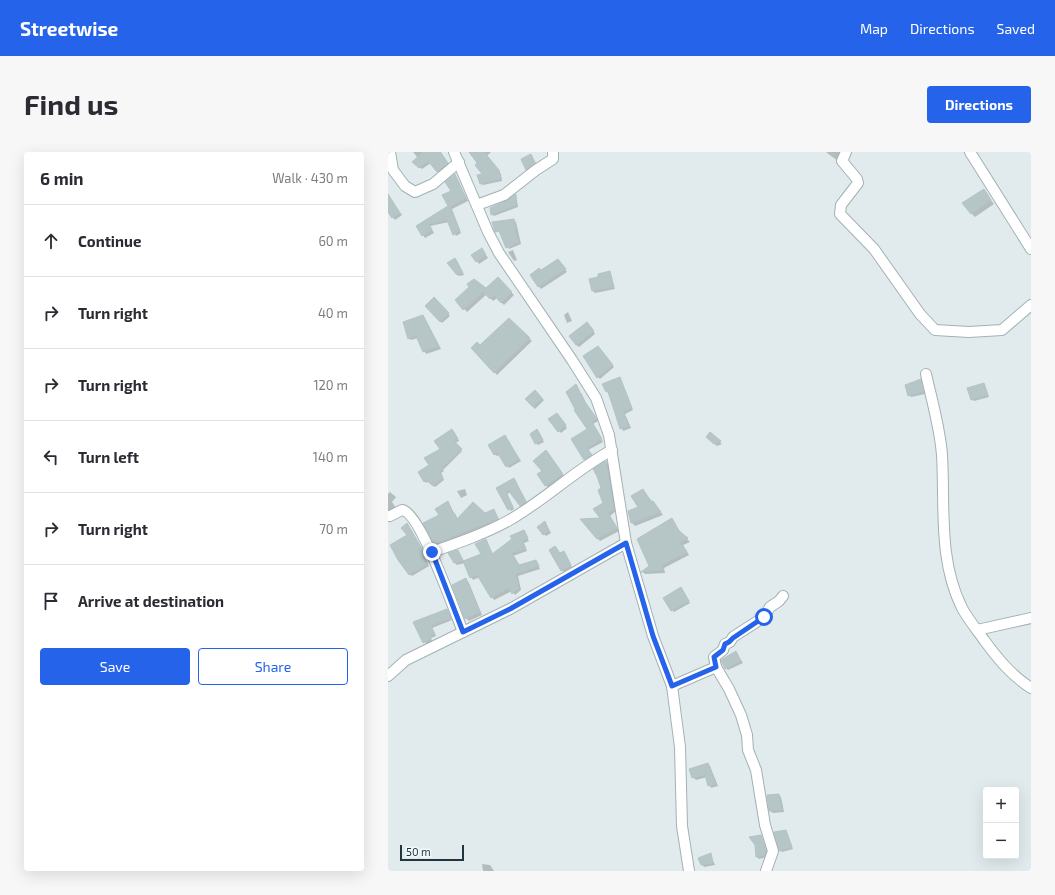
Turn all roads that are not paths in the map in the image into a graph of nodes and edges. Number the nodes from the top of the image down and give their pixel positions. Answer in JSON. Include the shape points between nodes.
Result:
{"nodes":[{"id":1,"x":390,"y":152,"type":"edge"},
{"id":2,"x":454,"y":152,"type":"edge"},
{"id":3,"x":553,"y":152,"type":"edge"},
{"id":4,"x":846,"y":152,"type":"edge"},
{"id":5,"x":970,"y":152,"type":"edge"},
{"id":6,"x":459,"y":162,"type":"junction"},
{"id":7,"x":477,"y":205,"type":"junction"},
{"id":8,"x":1031,"y":249,"type":"edge"},
{"id":9,"x":1031,"y":305,"type":"edge"},
{"id":10,"x":926,"y":374,"type":"dead end"},
{"id":11,"x":612,"y":450,"type":"junction"},
{"id":12,"x":388,"y":516,"type":"edge"},
{"id":13,"x":626,"y":543,"type":"junction"},
{"id":14,"x":432,"y":552,"type":"junction"},
{"id":15,"x":783,"y":596,"type":"dead end"},
{"id":16,"x":1031,"y":618,"type":"edge"},
{"id":17,"x":977,"y":630,"type":"junction"},
{"id":18,"x":463,"y":632,"type":"junction"},
{"id":19,"x":716,"y":667,"type":"junction"},
{"id":20,"x":388,"y":676,"type":"edge"},
{"id":21,"x":672,"y":686,"type":"junction"},
{"id":22,"x":1031,"y":688,"type":"edge"},
{"id":23,"x":689,"y":871,"type":"edge"},
{"id":24,"x":766,"y":871,"type":"edge"}],
"edges":[{"from":1,"to":6,"type":"street","via":[[393,170],[404,186],[415,192],[433,184]]},
{"from":2,"to":6,"type":"street"},
{"from":3,"to":7,"type":"street","via":[[553,160],[536,170],[514,189],[496,199]]},
{"from":4,"to":9,"type":"street","via":[[842,161],[858,183],[841,205],[840,214],[874,249],[931,327],[935,330],[969,332],[999,330]]},
{"from":5,"to":8,"type":"street"},
{"from":6,"to":7,"type":"street"},
{"from":7,"to":11,"type":"street","via":[[499,253],[596,398]]},
{"from":10,"to":17,"type":"street","via":[[942,454],[946,556],[962,606]]},
{"from":11,"to":13,"type":"street"},
{"from":11,"to":14,"type":"street","via":[[508,520],[478,535]]},
{"from":12,"to":14,"type":"street","via":[[402,510],[407,512]]},
{"from":13,"to":18,"type":"street","via":[[510,609]]},
{"from":13,"to":21,"type":"street","via":[[653,636]]},
{"from":14,"to":18,"type":"street"},
{"from":15,"to":19,"type":"street","via":[[770,607],[764,617],[725,644],[723,650],[714,657]]},
{"from":16,"to":17,"type":"street"},
{"from":17,"to":22,"type":"street","via":[[1004,667]]},
{"from":18,"to":20,"type":"street","via":[[406,660]]},
{"from":19,"to":21,"type":"street"},
{"from":19,"to":24,"type":"street","via":[[741,715],[747,734],[748,750],[756,770],[765,826],[773,851]]},
{"from":21,"to":23,"type":"street","via":[[680,747],[682,826]]}]}
